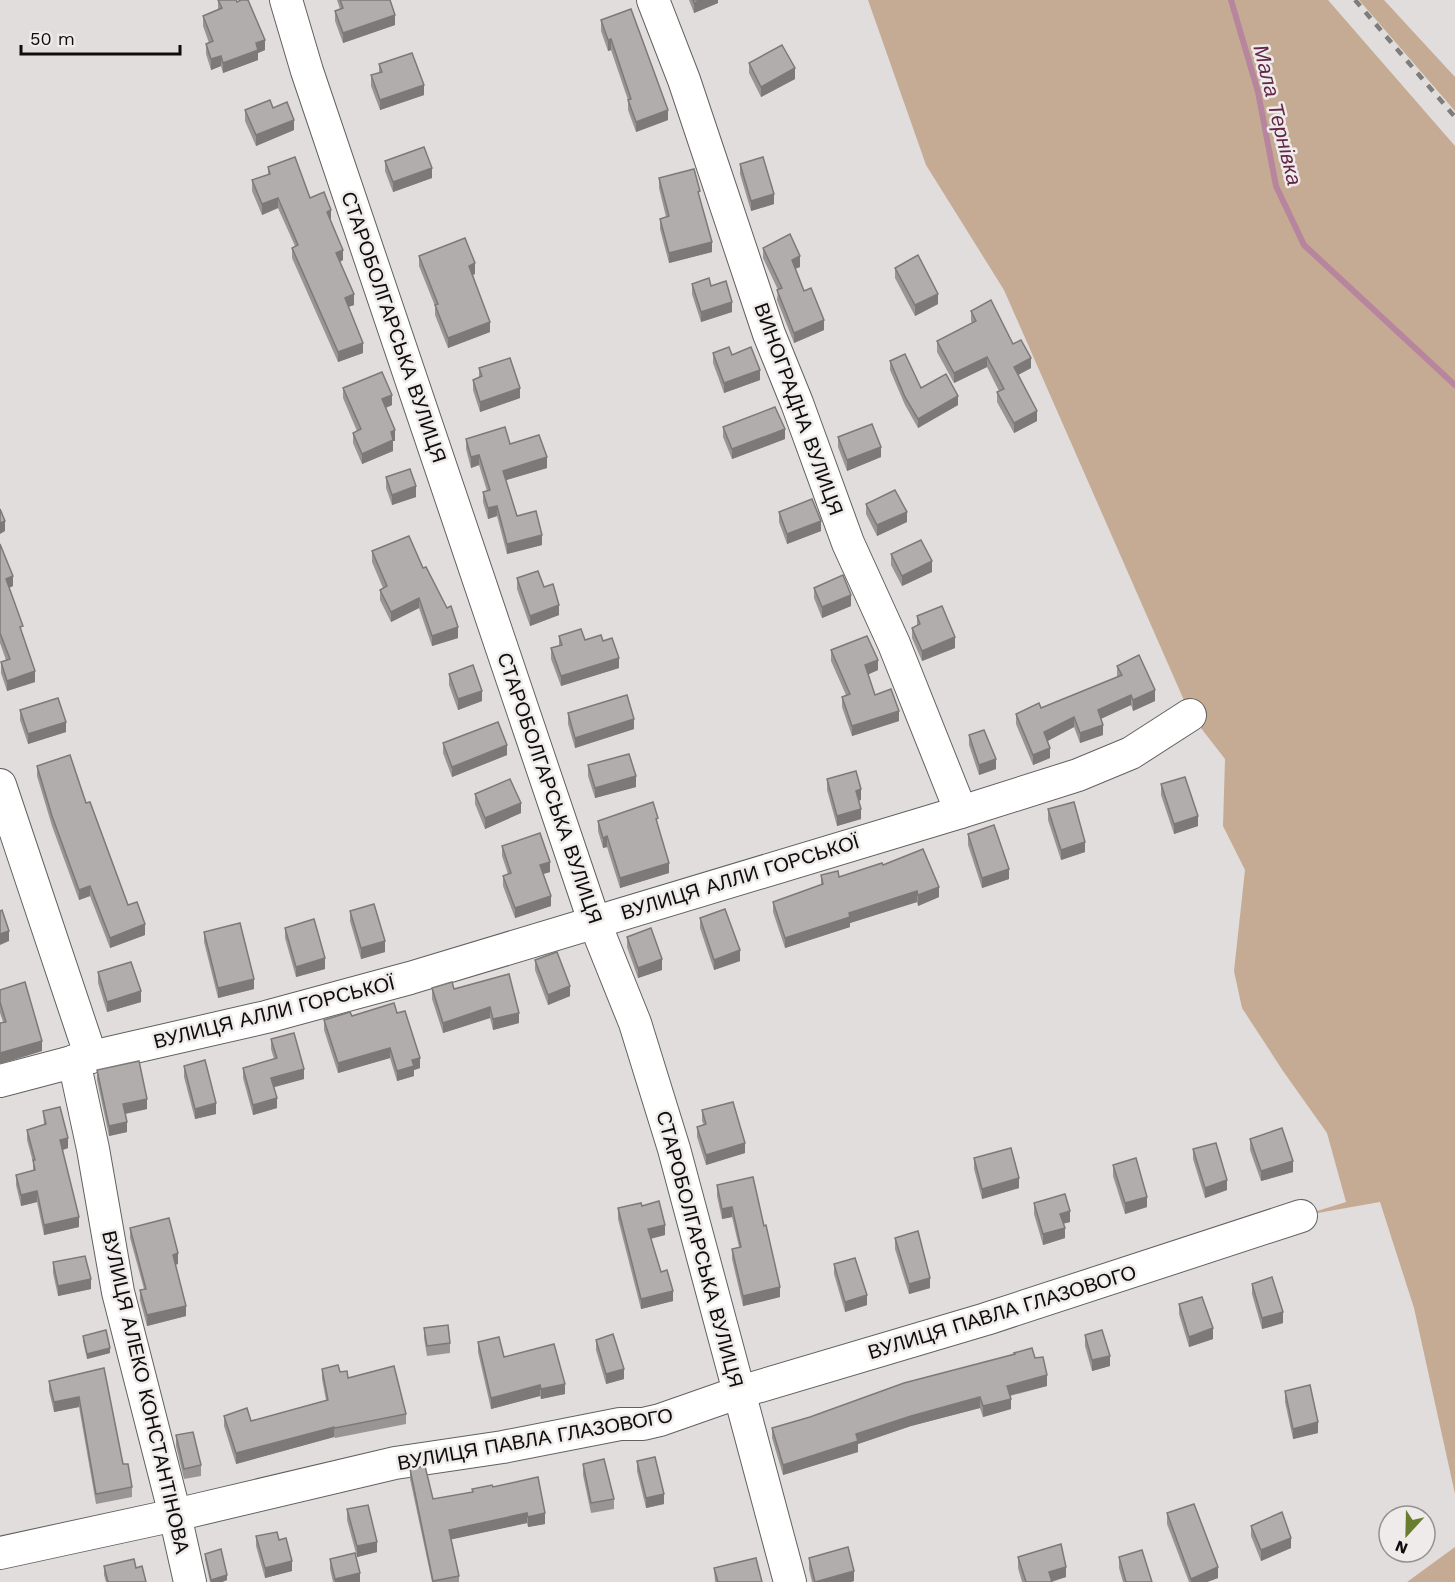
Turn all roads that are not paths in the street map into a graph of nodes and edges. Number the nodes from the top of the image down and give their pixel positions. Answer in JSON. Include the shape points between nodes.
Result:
{"nodes":[{"id":1,"x":286,"y":0,"type":"edge"},
{"id":2,"x":653,"y":0,"type":"edge"},
{"id":3,"x":1190,"y":714,"type":"dead end"},
{"id":4,"x":0,"y":784,"type":"edge"},
{"id":5,"x":961,"y":812,"type":"junction"},
{"id":6,"x":594,"y":921,"type":"junction"},
{"id":7,"x":83,"y":1059,"type":"junction"},
{"id":8,"x":0,"y":1081,"type":"edge"},
{"id":9,"x":1300,"y":1216,"type":"dead end"},
{"id":10,"x":740,"y":1392,"type":"junction"},
{"id":11,"x":175,"y":1515,"type":"junction"},
{"id":12,"x":0,"y":1553,"type":"edge"},
{"id":13,"x":190,"y":1582,"type":"edge"},
{"id":14,"x":790,"y":1582,"type":"edge"}],
"edges":[{"from":1,"to":6,"type":"street","name":"СТАРОБОЛГАРСЬКА ВУЛИЦЯ"},
{"from":2,"to":5,"type":"street","name":"ВИНОГРАДНА ВУЛИЦЯ","via":[[684,80],[769,334],[848,543],[894,644]]},
{"from":3,"to":5,"type":"street","name":"ВУЛИЦЯ АЛЛИ ГОРСЬКОЇ","via":[[1131,753],[1078,775]]},
{"from":4,"to":7,"type":"street","name":"ВУЛИЦЯ АЛЕКО КОНСТАНТІНОВА"},
{"from":5,"to":6,"type":"street","name":"ВУЛИЦЯ АЛЛИ ГОРСЬКОЇ"},
{"from":6,"to":7,"type":"street","name":"ВУЛИЦЯ АЛЛИ ГОРСЬКОЇ","via":[[410,978],[266,1017]]},
{"from":6,"to":10,"type":"street","name":"СТАРОБОЛГАРСЬКА ВУЛИЦЯ","via":[[635,1023],[674,1149]]},
{"from":7,"to":8,"type":"street","name":"ВУЛИЦЯ АЛЛИ ГОРСЬКОЇ"},
{"from":7,"to":11,"type":"street","name":"ВУЛИЦЯ АЛЕКО КОНСТАНТІНОВА","via":[[93,1149],[118,1292]]},
{"from":9,"to":10,"type":"street","name":"ВУЛИЦЯ ПАВЛА ГЛАЗОВОГО","via":[[987,1319]]},
{"from":10,"to":11,"type":"street","name":"ВУЛИЦЯ ПАВЛА ГЛАЗОВОГО","via":[[643,1424],[620,1424],[395,1463]]},
{"from":10,"to":14,"type":"street","name":"СТАРОБОЛГАРСЬКА ВУЛИЦЯ"},
{"from":11,"to":12,"type":"street","name":"ВУЛИЦЯ ПАВЛА ГЛАЗОВОГО"},
{"from":11,"to":13,"type":"street","name":"ВУЛИЦЯ АЛЕКО КОНСТАНТІНОВА"}]}
